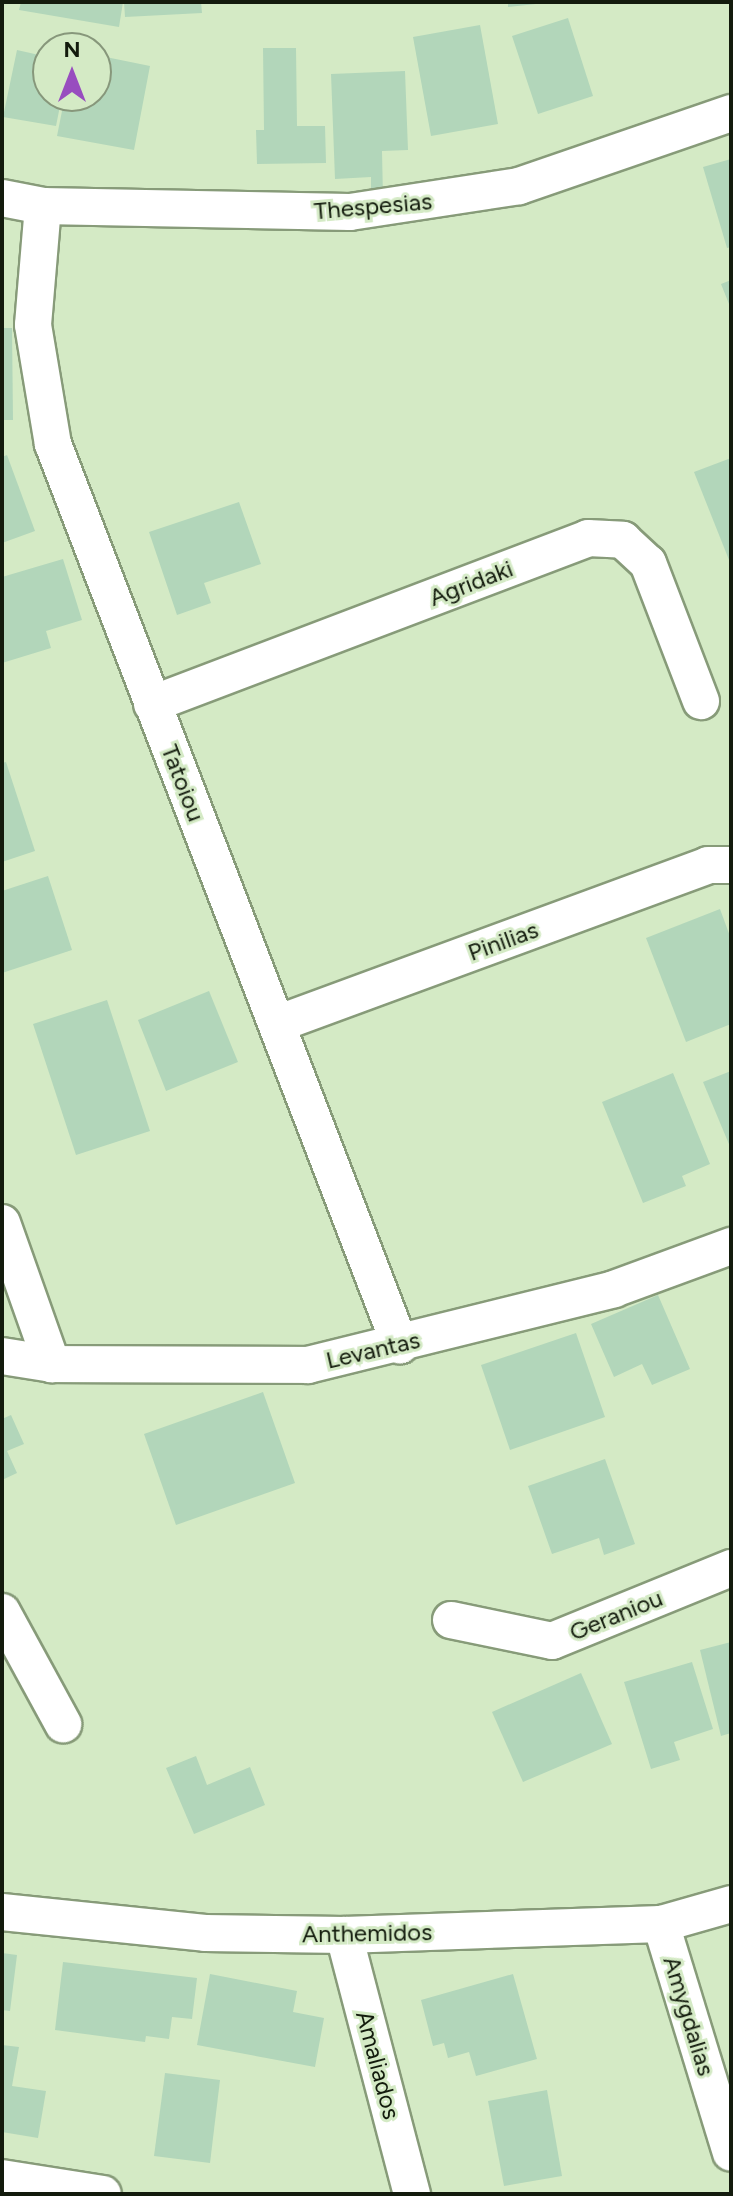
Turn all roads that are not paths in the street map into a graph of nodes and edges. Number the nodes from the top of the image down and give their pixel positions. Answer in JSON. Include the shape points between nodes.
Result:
{"nodes":[{"id":1,"x":731,"y":113,"type":"edge"},
{"id":2,"x":2,"y":198,"type":"edge"},
{"id":3,"x":43,"y":206,"type":"junction"},
{"id":4,"x":701,"y":701,"type":"dead end"},
{"id":5,"x":152,"y":704,"type":"junction"},
{"id":6,"x":731,"y":865,"type":"edge"},
{"id":7,"x":277,"y":1024,"type":"junction"},
{"id":8,"x":2,"y":1223,"type":"edge"},
{"id":9,"x":731,"y":1246,"type":"edge"},
{"id":10,"x":400,"y":1345,"type":"junction"},
{"id":11,"x":2,"y":1356,"type":"edge"},
{"id":12,"x":52,"y":1364,"type":"junction"},
{"id":13,"x":731,"y":1568,"type":"edge"},
{"id":14,"x":2,"y":1612,"type":"edge"},
{"id":15,"x":451,"y":1620,"type":"dead end"},
{"id":16,"x":63,"y":1724,"type":"dead end"},
{"id":17,"x":731,"y":1904,"type":"edge"},
{"id":18,"x":2,"y":1912,"type":"edge"},
{"id":19,"x":661,"y":1924,"type":"junction"},
{"id":20,"x":344,"y":1935,"type":"junction"},
{"id":21,"x":731,"y":2153,"type":"edge"},
{"id":22,"x":2,"y":2178,"type":"edge"},
{"id":23,"x":103,"y":2194,"type":"edge"},
{"id":24,"x":412,"y":2194,"type":"edge"}],
"edges":[{"from":1,"to":3,"type":"street","name":"Thespesias","via":[[473,197],[350,212]]},
{"from":2,"to":3,"type":"street","name":"Thespesias"},
{"from":3,"to":5,"type":"street","name":"Tatoiou","via":[[33,325],[53,444]]},
{"from":4,"to":5,"type":"street","name":"Agridaki","via":[[648,563],[623,540],[588,538]]},
{"from":5,"to":7,"type":"street","name":"Tatoiou"},
{"from":6,"to":7,"type":"street","name":"Pinilias","via":[[708,865]]},
{"from":7,"to":10,"type":"street","name":"Tatoiou"},
{"from":8,"to":12,"type":"street"},
{"from":9,"to":10,"type":"street","name":"Levantas","via":[[614,1289]]},
{"from":10,"to":12,"type":"street","name":"Levantas","via":[[308,1365]]},
{"from":11,"to":12,"type":"street","name":"Levantas"},
{"from":13,"to":15,"type":"street","name":"Geraniou","via":[[552,1641]]},
{"from":14,"to":16,"type":"street"},
{"from":17,"to":19,"type":"street","name":"Anthemidos"},
{"from":18,"to":20,"type":"street","name":"Anthemidos","via":[[205,1933]]},
{"from":19,"to":20,"type":"street","name":"Anthemidos"},
{"from":19,"to":21,"type":"street","name":"Amygdalias"},
{"from":20,"to":24,"type":"street","name":"Amaliados"},
{"from":22,"to":23,"type":"street"}]}
